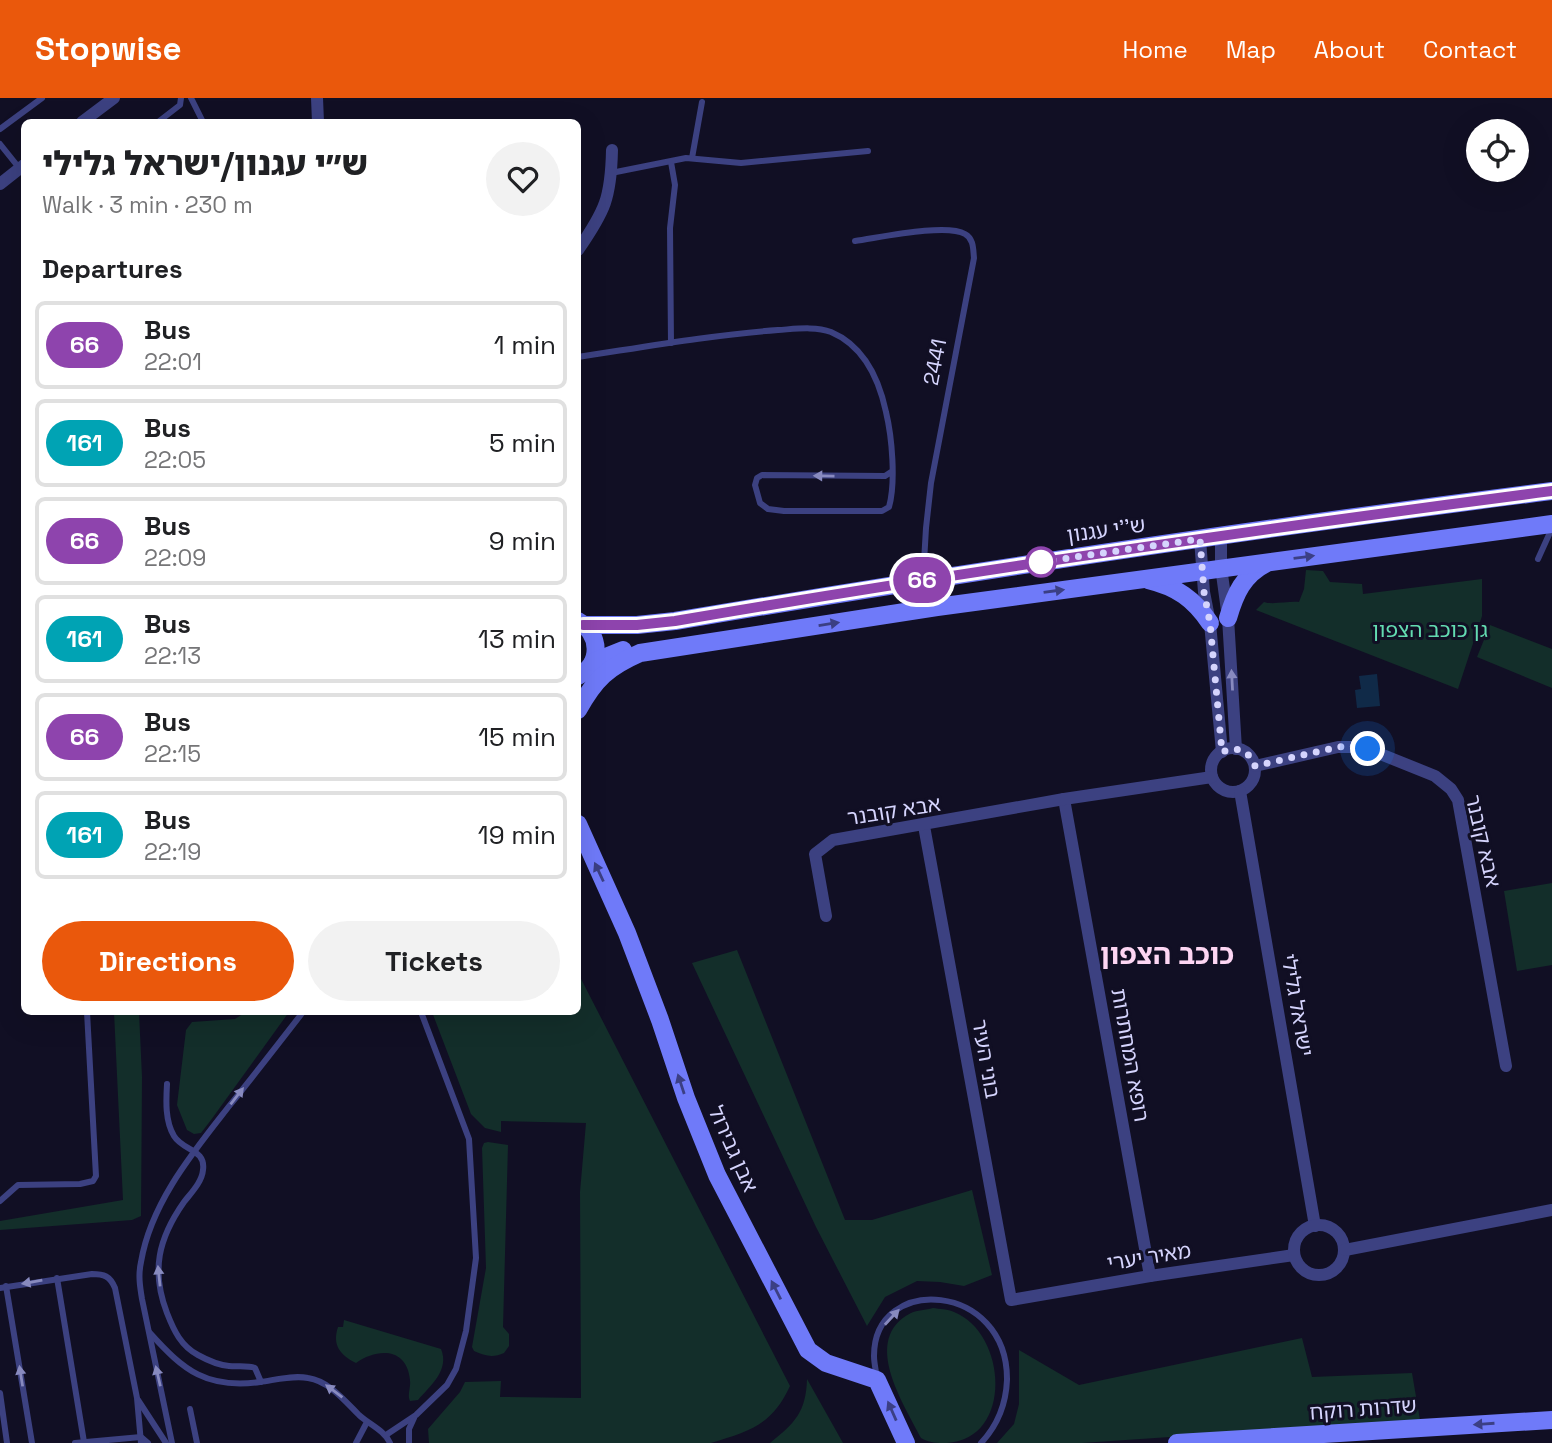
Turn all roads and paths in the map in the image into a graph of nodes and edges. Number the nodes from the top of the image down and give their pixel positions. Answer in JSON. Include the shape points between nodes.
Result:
{"nodes":[{"id":1,"x":42,"y":98,"type":"edge"},
{"id":2,"x":114,"y":98,"type":"edge"},
{"id":3,"x":181,"y":98,"type":"edge"},
{"id":4,"x":191,"y":98,"type":"edge"},
{"id":5,"x":317,"y":98,"type":"edge"},
{"id":6,"x":702,"y":102,"type":"dead end"},
{"id":7,"x":86,"y":119,"type":"edge"},
{"id":8,"x":162,"y":119,"type":"edge"},
{"id":9,"x":202,"y":119,"type":"edge"},
{"id":10,"x":318,"y":119,"type":"edge"},
{"id":11,"x":0,"y":129,"type":"edge"},
{"id":12,"x":0,"y":144,"type":"edge"},
{"id":13,"x":612,"y":150,"type":"dead end"},
{"id":14,"x":868,"y":151,"type":"dead end"},
{"id":15,"x":692,"y":158,"type":"junction"},
{"id":16,"x":671,"y":162,"type":"junction"},
{"id":17,"x":21,"y":167,"type":"edge"},
{"id":18,"x":21,"y":170,"type":"edge"},
{"id":19,"x":611,"y":173,"type":"junction"},
{"id":20,"x":0,"y":184,"type":"edge"},
{"id":21,"x":855,"y":241,"type":"dead end"},
{"id":22,"x":581,"y":246,"type":"edge"},
{"id":23,"x":671,"y":343,"type":"junction"},
{"id":24,"x":581,"y":358,"type":"edge"},
{"id":25,"x":891,"y":472,"type":"junction"},
{"id":26,"x":1552,"y":491,"type":"edge"},
{"id":27,"x":1552,"y":526,"type":"edge"},
{"id":28,"x":1221,"y":536,"type":"junction"},
{"id":29,"x":1200,"y":539,"type":"junction"},
{"id":30,"x":1538,"y":559,"type":"dead end"},
{"id":31,"x":1273,"y":561,"type":"junction"},
{"id":32,"x":1221,"y":567,"type":"junction"},
{"id":33,"x":1202,"y":570,"type":"junction"},
{"id":34,"x":923,"y":579,"type":"junction"},
{"id":35,"x":1142,"y":579,"type":"junction"},
{"id":36,"x":937,"y":607,"type":"junction"},
{"id":37,"x":1228,"y":618,"type":"junction"},
{"id":38,"x":581,"y":623,"type":"edge"},
{"id":39,"x":1210,"y":623,"type":"junction"},
{"id":40,"x":581,"y":624,"type":"edge"},
{"id":41,"x":790,"y":630,"type":"junction"},
{"id":42,"x":593,"y":662,"type":"junction"},
{"id":43,"x":581,"y":674,"type":"edge"},
{"id":44,"x":581,"y":704,"type":"edge"},
{"id":45,"x":1236,"y":749,"type":"junction"},
{"id":46,"x":1222,"y":752,"type":"junction"},
{"id":47,"x":1255,"y":766,"type":"junction"},
{"id":48,"x":1212,"y":776,"type":"junction"},
{"id":49,"x":1241,"y":791,"type":"junction"},
{"id":50,"x":1064,"y":799,"type":"junction"},
{"id":51,"x":924,"y":826,"type":"junction"},
{"id":52,"x":581,"y":831,"type":"edge"},
{"id":53,"x":826,"y":916,"type":"dead end"},
{"id":54,"x":87,"y":1015,"type":"edge"},
{"id":55,"x":301,"y":1015,"type":"edge"},
{"id":56,"x":422,"y":1015,"type":"edge"},
{"id":57,"x":1506,"y":1066,"type":"dead end"},
{"id":58,"x":167,"y":1084,"type":"dead end"},
{"id":59,"x":195,"y":1151,"type":"junction"},
{"id":60,"x":0,"y":1201,"type":"edge"},
{"id":61,"x":1552,"y":1210,"type":"edge"},
{"id":62,"x":1315,"y":1226,"type":"junction"},
{"id":63,"x":1345,"y":1250,"type":"junction"},
{"id":64,"x":1294,"y":1255,"type":"junction"},
{"id":65,"x":1150,"y":1276,"type":"junction"},
{"id":66,"x":57,"y":1278,"type":"junction"},
{"id":67,"x":3,"y":1287,"type":"edge"},
{"id":68,"x":1011,"y":1300,"type":"joint"},
{"id":69,"x":148,"y":1332,"type":"junction"},
{"id":70,"x":877,"y":1380,"type":"junction"},
{"id":71,"x":261,"y":1382,"type":"junction"},
{"id":72,"x":0,"y":1393,"type":"edge"},
{"id":73,"x":137,"y":1398,"type":"junction"},
{"id":74,"x":190,"y":1409,"type":"dead end"},
{"id":75,"x":416,"y":1415,"type":"junction"},
{"id":76,"x":1552,"y":1420,"type":"edge"},
{"id":77,"x":367,"y":1422,"type":"junction"},
{"id":78,"x":386,"y":1435,"type":"junction"},
{"id":79,"x":141,"y":1440,"type":"edge"},
{"id":80,"x":84,"y":1442,"type":"edge"},
{"id":81,"x":8,"y":1443,"type":"edge"},
{"id":82,"x":32,"y":1443,"type":"edge"},
{"id":83,"x":75,"y":1443,"type":"edge"},
{"id":84,"x":148,"y":1443,"type":"edge"},
{"id":85,"x":166,"y":1443,"type":"edge"},
{"id":86,"x":172,"y":1443,"type":"edge"},
{"id":87,"x":197,"y":1443,"type":"edge"},
{"id":88,"x":356,"y":1443,"type":"edge"},
{"id":89,"x":390,"y":1443,"type":"edge"},
{"id":90,"x":409,"y":1443,"type":"edge"},
{"id":91,"x":906,"y":1443,"type":"edge"},
{"id":92,"x":981,"y":1443,"type":"edge"},
{"id":93,"x":1177,"y":1443,"type":"edge"}],
"edges":[{"from":1,"to":11,"type":"lane"},
{"from":2,"to":7,"type":"street"},
{"from":3,"to":8,"type":"lane","via":[[180,105]]},
{"from":4,"to":9,"type":"lane"},
{"from":5,"to":10,"type":"street"},
{"from":6,"to":15,"type":"lane"},
{"from":12,"to":17,"type":"lane"},
{"from":13,"to":19,"type":"street"},
{"from":14,"to":15,"type":"lane","via":[[741,163]]},
{"from":15,"to":16,"type":"lane"},
{"from":16,"to":19,"type":"lane"},
{"from":16,"to":23,"type":"lane","via":[[675,185],[670,228]]},
{"from":18,"to":20,"type":"street"},
{"from":19,"to":22,"type":"street","via":[[600,219]]},
{"from":21,"to":34,"type":"lane","name":"2441","via":[[953,230],[966,234],[973,243],[974,258],[931,483]]},
{"from":23,"to":24,"type":"lane"},
{"from":23,"to":25,"type":"lane","via":[[816,329],[845,340],[878,381],[889,424]]},
{"from":25,"to":25,"type":"lane","one_way":true,"via":[[885,476],[762,475],[755,485],[760,503],[768,509],[882,511],[891,498]]},
{"from":26,"to":28,"type":"main road","name":"ש''י עגנון"},
{"from":27,"to":30,"type":"lane"},
{"from":31,"to":27,"type":"main road","one_way":true},
{"from":28,"to":29,"type":"main road","name":"ש''י עגנון"},
{"from":28,"to":32,"type":"street"},
{"from":29,"to":33,"type":"street"},
{"from":29,"to":34,"type":"main road","name":"ש''י עגנון"},
{"from":31,"to":32,"type":"main road"},
{"from":31,"to":37,"type":"main road","via":[[1240,586]]},
{"from":32,"to":33,"type":"main road"},
{"from":32,"to":37,"type":"street"},
{"from":33,"to":35,"type":"main road"},
{"from":33,"to":39,"type":"street"},
{"from":34,"to":36,"type":"lane"},
{"from":34,"to":38,"type":"main road","name":"ש''י עגנון","via":[[675,621]]},
{"from":36,"to":35,"type":"main road","one_way":true},
{"from":35,"to":39,"type":"main road","via":[[1184,594]]},
{"from":41,"to":36,"type":"main road","one_way":true},
{"from":45,"to":37,"type":"street","one_way":true},
{"from":39,"to":46,"type":"street"},
{"from":40,"to":42,"type":"main road","via":[[596,645]]},
{"from":41,"to":42,"type":"main road","via":[[636,647]]},
{"from":41,"to":44,"type":"main road","via":[[640,653],[611,666]]},
{"from":42,"to":43,"type":"main road"},
{"from":45,"to":46,"type":"street"},
{"from":45,"to":47,"type":"street","via":[[1250,755]]},
{"from":46,"to":48,"type":"street","via":[[1213,763]]},
{"from":47,"to":49,"type":"street","via":[[1252,783]]},
{"from":47,"to":57,"type":"street","name":"אבא קובנר","via":[[1350,746],[1435,776],[1451,789],[1458,800]]},
{"from":48,"to":49,"type":"street","via":[[1220,788]]},
{"from":48,"to":50,"type":"street","name":"אבא קובנר"},
{"from":49,"to":62,"type":"street","name":"ישראל גלילי"},
{"from":50,"to":51,"type":"street","name":"אבא קובנר"},
{"from":50,"to":65,"type":"street","name":"רופא המחתרות"},
{"from":51,"to":53,"type":"street","name":"אבא קובנר","via":[[833,840],[815,854]]},
{"from":51,"to":68,"type":"street","name":"בוני העיר"},
{"from":70,"to":52,"type":"main road","name":"אבן גבירול","one_way":true,"via":[[825,1363],[802,1340],[717,1175],[627,933]]},
{"from":54,"to":60,"type":"lane","via":[[96,1177],[80,1184],[18,1185]]},
{"from":59,"to":55,"type":"lane","one_way":true},
{"from":56,"to":75,"type":"lane","via":[[469,1139],[476,1258],[467,1331],[456,1369],[447,1385]]},
{"from":58,"to":59,"type":"lane","via":[[167,1118],[174,1137]]},
{"from":59,"to":69,"type":"lane","via":[[170,1189],[145,1243],[139,1278]]},
{"from":71,"to":59,"type":"lane","one_way":true,"via":[[255,1368],[225,1366],[189,1349],[176,1335],[164,1305],[158,1257],[181,1206],[201,1179],[202,1159]]},
{"from":61,"to":63,"type":"street"},
{"from":62,"to":63,"type":"street","via":[[1332,1228]]},
{"from":62,"to":64,"type":"street","via":[[1296,1239]]},
{"from":63,"to":64,"type":"street","via":[[1334,1271],[1318,1276],[1302,1269]]},
{"from":64,"to":65,"type":"street","name":"מאיר יערי"},
{"from":65,"to":68,"type":"street","name":"מאיר יערי"},
{"from":66,"to":67,"type":"lane","one_way":true},
{"from":66,"to":73,"type":"lane","via":[[103,1274],[111,1279]]},
{"from":66,"to":80,"type":"lane"},
{"from":82,"to":67,"type":"lane","one_way":true},
{"from":69,"to":71,"type":"lane","via":[[196,1375],[232,1384]]},
{"from":86,"to":69,"type":"lane","one_way":true},
{"from":91,"to":70,"type":"main road","one_way":true},
{"from":70,"to":92,"type":"lane","one_way":true,"via":[[877,1338],[897,1309],[911,1301],[931,1299],[962,1305],[980,1315],[1003,1350],[1007,1370],[1007,1392],[1000,1413]]},
{"from":77,"to":71,"type":"lane","one_way":true,"via":[[333,1389],[311,1378]]},
{"from":72,"to":81,"type":"lane"},
{"from":73,"to":79,"type":"lane"},
{"from":73,"to":85,"type":"lane"},
{"from":74,"to":87,"type":"lane"},
{"from":75,"to":78,"type":"lane"},
{"from":75,"to":90,"type":"lane"},
{"from":76,"to":93,"type":"main road","name":"שדרות רוקח","one_way":true},
{"from":77,"to":78,"type":"lane"},
{"from":77,"to":88,"type":"lane"},
{"from":78,"to":89,"type":"lane"},
{"from":79,"to":80,"type":"lane"},
{"from":79,"to":84,"type":"lane"},
{"from":80,"to":83,"type":"lane"}]}
